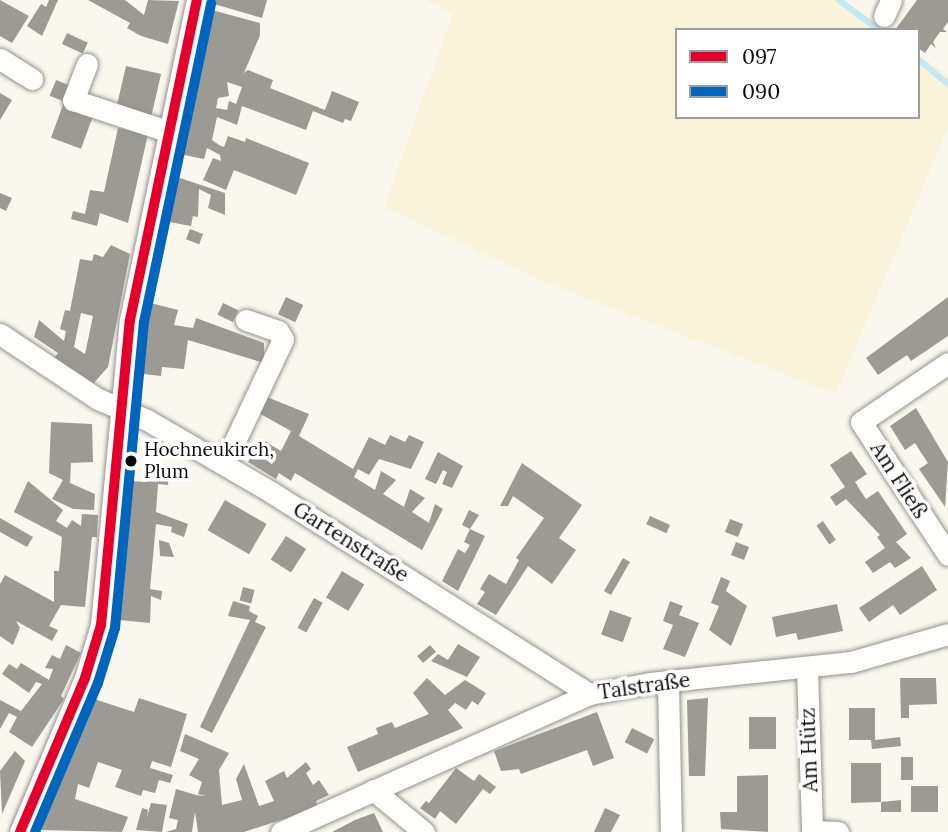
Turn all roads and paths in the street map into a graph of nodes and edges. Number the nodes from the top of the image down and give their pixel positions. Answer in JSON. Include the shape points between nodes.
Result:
{"nodes":[{"id":1,"x":197,"y":0,"type":"edge"},
{"id":2,"x":0,"y":59,"type":"edge"},
{"id":3,"x":87,"y":64,"type":"dead end"},
{"id":4,"x":32,"y":79,"type":"dead end"},
{"id":5,"x":167,"y":131,"type":"junction"},
{"id":6,"x":246,"y":320,"type":"dead end"},
{"id":7,"x":0,"y":334,"type":"edge"},
{"id":8,"x":948,"y":363,"type":"edge"},
{"id":9,"x":120,"y":406,"type":"junction"},
{"id":10,"x":224,"y":464,"type":"junction"},
{"id":11,"x":948,"y":555,"type":"edge"},
{"id":12,"x":948,"y":634,"type":"edge"},
{"id":13,"x":807,"y":668,"type":"junction"},
{"id":14,"x":668,"y":681,"type":"junction"},
{"id":15,"x":589,"y":694,"type":"junction"},
{"id":16,"x":373,"y":790,"type":"junction"},
{"id":17,"x":0,"y":829,"type":"edge"},
{"id":18,"x":812,"y":831,"type":"edge"},
{"id":19,"x":5,"y":832,"type":"edge"},
{"id":20,"x":20,"y":832,"type":"edge"},
{"id":21,"x":281,"y":832,"type":"edge"},
{"id":22,"x":424,"y":832,"type":"edge"},
{"id":23,"x":671,"y":832,"type":"edge"},
{"id":24,"x":838,"y":832,"type":"edge"}],
"edges":[{"from":1,"to":5,"type":"street"},
{"from":2,"to":4,"type":"street"},
{"from":3,"to":5,"type":"street","via":[[73,100]]},
{"from":5,"to":9,"type":"street","via":[[130,320]]},
{"from":6,"to":10,"type":"street","via":[[278,331],[283,339]]},
{"from":7,"to":9,"type":"street","name":"Gartenstraße","via":[[98,399]]},
{"from":8,"to":11,"type":"street","name":"Am Fließ","via":[[861,422]]},
{"from":9,"to":10,"type":"street","name":"Gartenstraße"},
{"from":9,"to":20,"type":"street","via":[[99,636]]},
{"from":10,"to":15,"type":"street","name":"Gartenstraße"},
{"from":12,"to":13,"type":"street","name":"Talstraße","via":[[874,658]]},
{"from":13,"to":14,"type":"street","name":"Talstraße"},
{"from":13,"to":18,"type":"street","name":"Am Hütz"},
{"from":14,"to":15,"type":"street","name":"Talstraße"},
{"from":14,"to":23,"type":"street"},
{"from":15,"to":16,"type":"street","name":"Talstraße"},
{"from":16,"to":21,"type":"street","name":"Talstraße","via":[[323,817]]},
{"from":16,"to":22,"type":"street"},
{"from":17,"to":19,"type":"street"},
{"from":18,"to":24,"type":"street","name":"Am Hütz"}]}
